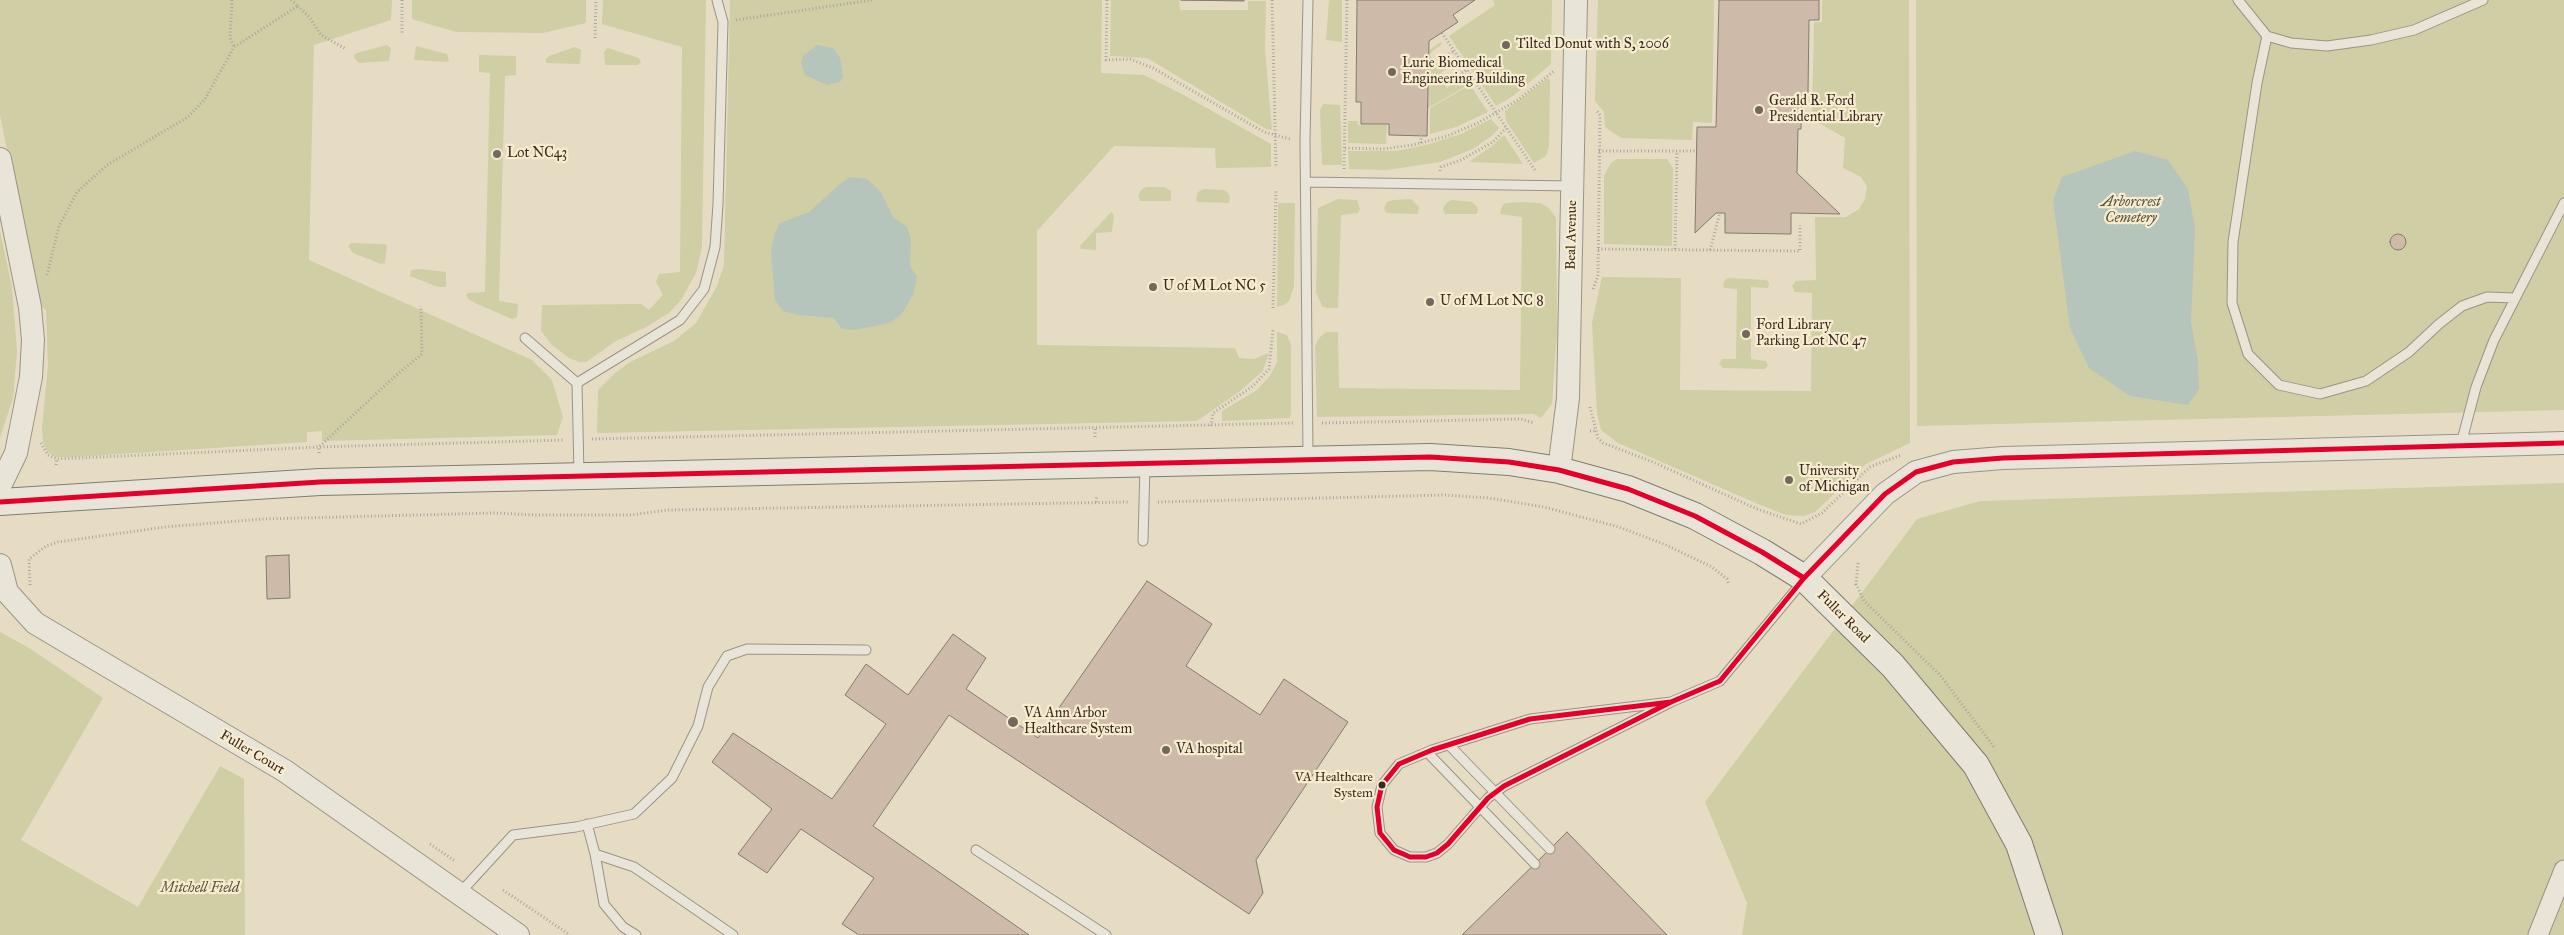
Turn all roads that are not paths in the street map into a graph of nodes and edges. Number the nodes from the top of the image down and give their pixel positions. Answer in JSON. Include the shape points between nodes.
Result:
{"nodes":[{"id":1,"x":717,"y":0,"type":"edge"},
{"id":2,"x":1308,"y":0,"type":"edge"},
{"id":3,"x":1576,"y":0,"type":"edge"},
{"id":4,"x":2238,"y":0,"type":"edge"},
{"id":5,"x":2483,"y":0,"type":"edge"},
{"id":6,"x":2267,"y":36,"type":"junction"},
{"id":7,"x":0,"y":159,"type":"edge"},
{"id":8,"x":1306,"y":182,"type":"junction"},
{"id":9,"x":1573,"y":186,"type":"junction"},
{"id":10,"x":2564,"y":203,"type":"edge"},
{"id":11,"x":2516,"y":298,"type":"junction"},
{"id":12,"x":525,"y":338,"type":"dead end"},
{"id":13,"x":577,"y":383,"type":"junction"},
{"id":14,"x":2564,"y":443,"type":"edge"},
{"id":15,"x":2461,"y":446,"type":"junction"},
{"id":16,"x":1308,"y":460,"type":"junction"},
{"id":17,"x":1145,"y":464,"type":"junction"},
{"id":18,"x":1559,"y":470,"type":"junction"},
{"id":19,"x":579,"y":477,"type":"junction"},
{"id":20,"x":0,"y":486,"type":"edge"},
{"id":21,"x":0,"y":502,"type":"edge"},
{"id":22,"x":1142,"y":541,"type":"dead end"},
{"id":23,"x":0,"y":565,"type":"edge"},
{"id":24,"x":1804,"y":578,"type":"junction"},
{"id":25,"x":866,"y":650,"type":"dead end"},
{"id":26,"x":1671,"y":702,"type":"junction"},
{"id":27,"x":1449,"y":745,"type":"junction"},
{"id":28,"x":1427,"y":752,"type":"junction"},
{"id":29,"x":1494,"y":793,"type":"junction"},
{"id":30,"x":1479,"y":808,"type":"junction"},
{"id":31,"x":587,"y":824,"type":"junction"},
{"id":32,"x":976,"y":850,"type":"dead end"},
{"id":33,"x":1550,"y":850,"type":"dead end"},
{"id":34,"x":595,"y":854,"type":"junction"},
{"id":35,"x":1535,"y":864,"type":"dead end"},
{"id":36,"x":2564,"y":870,"type":"edge"},
{"id":37,"x":459,"y":894,"type":"junction"},
{"id":38,"x":518,"y":935,"type":"edge"},
{"id":39,"x":636,"y":935,"type":"edge"},
{"id":40,"x":733,"y":935,"type":"edge"},
{"id":41,"x":1106,"y":935,"type":"edge"},
{"id":42,"x":2049,"y":935,"type":"edge"},
{"id":43,"x":2538,"y":935,"type":"edge"}],
"edges":[{"from":1,"to":13,"type":"lane","via":[[723,22],[716,247],[704,289],[680,320]]},
{"from":2,"to":8,"type":"lane"},
{"from":3,"to":9,"type":"street","name":"Beal Avenue"},
{"from":4,"to":6,"type":"lane"},
{"from":5,"to":6,"type":"lane","via":[[2414,30],[2371,40],[2327,46],[2291,43]]},
{"from":6,"to":11,"type":"lane","via":[[2234,242],[2232,303],[2248,354],[2279,385],[2320,394],[2366,381],[2409,352],[2462,306],[2487,297]]},
{"from":7,"to":20,"type":"street","via":[[30,307],[33,340],[31,377],[16,453]]},
{"from":8,"to":9,"type":"lane"},
{"from":8,"to":16,"type":"lane"},
{"from":9,"to":18,"type":"street","name":"Beal Avenue","via":[[1568,398]]},
{"from":10,"to":11,"type":"lane"},
{"from":11,"to":15,"type":"lane","via":[[2494,340],[2476,387]]},
{"from":12,"to":13,"type":"lane"},
{"from":13,"to":19,"type":"lane"},
{"from":14,"to":15,"type":"street"},
{"from":15,"to":24,"type":"street","via":[[1953,462],[1916,472],[1885,494]]},
{"from":16,"to":17,"type":"main road","name":"Fuller Road"},
{"from":16,"to":18,"type":"main road","name":"Fuller Road","via":[[1430,457],[1509,462]]},
{"from":17,"to":19,"type":"main road","name":"Fuller Road"},
{"from":17,"to":22,"type":"lane"},
{"from":18,"to":24,"type":"main road","name":"Fuller Road","via":[[1628,489],[1695,516]]},
{"from":19,"to":21,"type":"main road","name":"Fuller Road","via":[[311,482]]},
{"from":23,"to":37,"type":"street","name":"Fuller Court","via":[[7,592],[35,622],[284,771]]},
{"from":24,"to":26,"type":"lane","via":[[1720,681]]},
{"from":24,"to":42,"type":"main road","name":"Fuller Road","via":[[1893,666],[1976,765],[2019,844]]},
{"from":25,"to":31,"type":"lane","via":[[746,649],[727,656],[708,687],[698,726],[672,778],[634,814]]},
{"from":26,"to":27,"type":"lane","via":[[1530,719]]},
{"from":26,"to":29,"type":"lane"},
{"from":27,"to":28,"type":"lane"},
{"from":27,"to":29,"type":"lane"},
{"from":28,"to":30,"type":"lane"},
{"from":28,"to":30,"type":"lane","via":[[1399,764],[1382,785],[1377,807],[1380,833],[1394,850],[1410,857],[1426,858],[1437,853]]},
{"from":29,"to":30,"type":"lane"},
{"from":29,"to":33,"type":"lane"},
{"from":30,"to":35,"type":"lane"},
{"from":31,"to":34,"type":"lane"},
{"from":31,"to":37,"type":"lane","via":[[513,835]]},
{"from":32,"to":41,"type":"lane"},
{"from":34,"to":39,"type":"lane","via":[[604,904],[623,927]]},
{"from":34,"to":40,"type":"lane","via":[[634,867]]},
{"from":36,"to":43,"type":"street"},
{"from":37,"to":38,"type":"street","name":"Fuller Court"}]}
